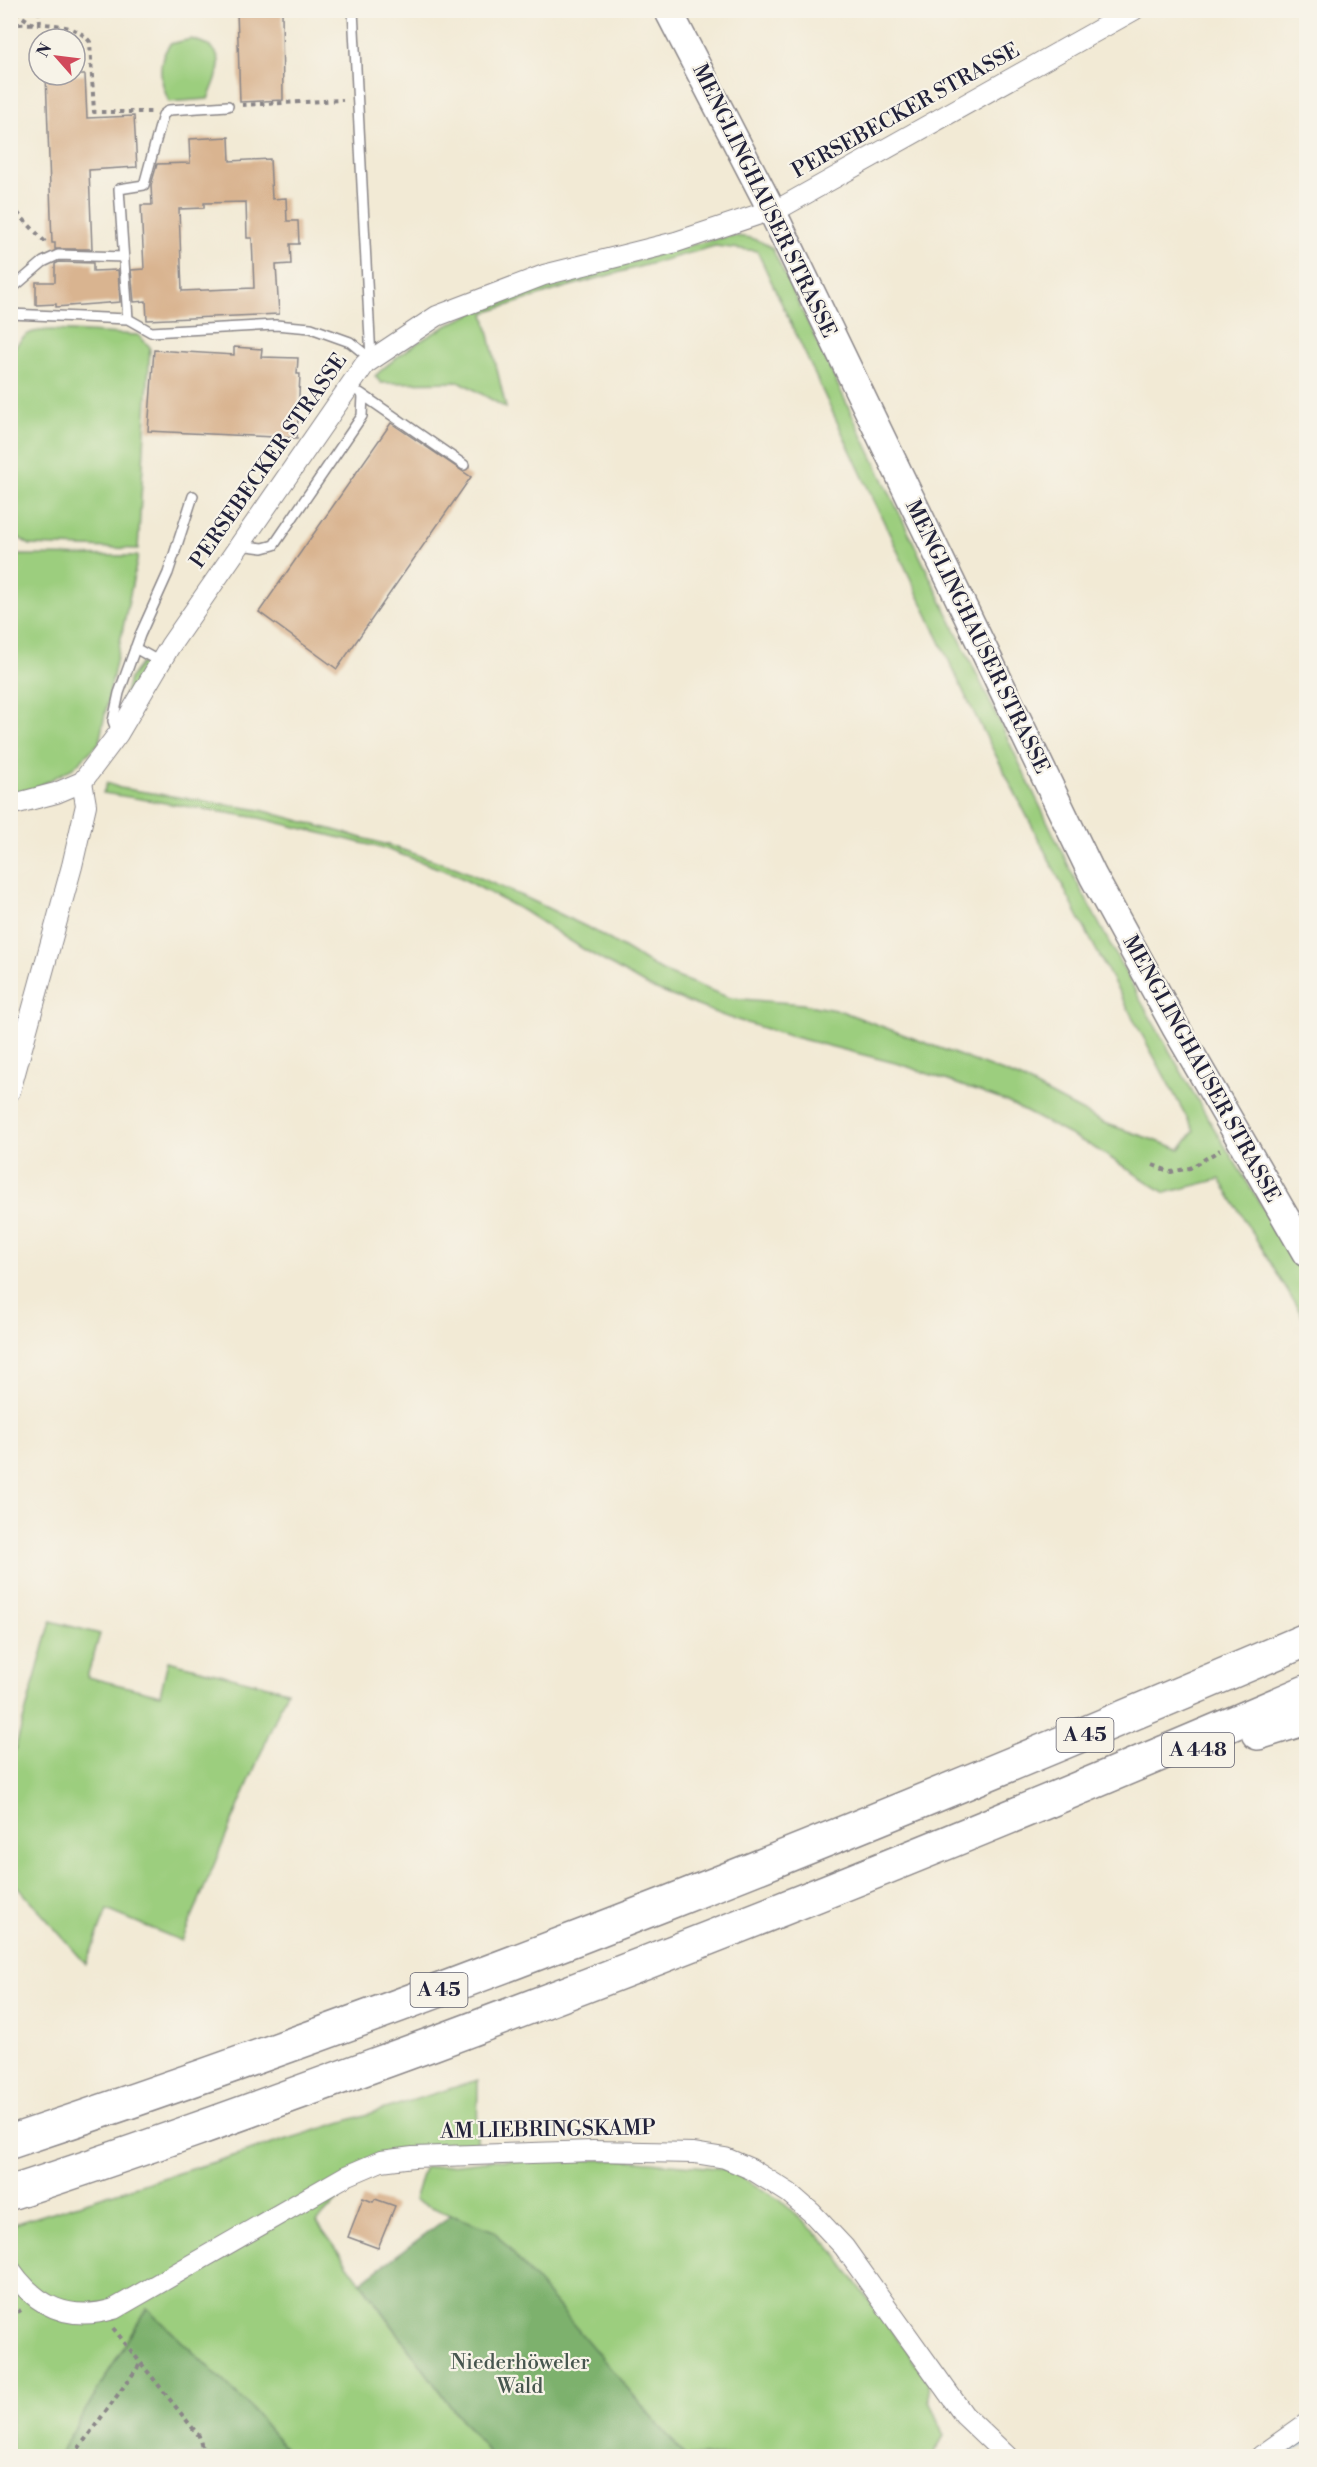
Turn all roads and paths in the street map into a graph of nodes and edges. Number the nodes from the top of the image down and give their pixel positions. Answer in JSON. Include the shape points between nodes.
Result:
{"nodes":[{"id":1,"x":18,"y":10,"type":"edge"},
{"id":2,"x":39,"y":10,"type":"edge"},
{"id":3,"x":353,"y":10,"type":"edge"},
{"id":4,"x":668,"y":10,"type":"edge"},
{"id":5,"x":1134,"y":10,"type":"edge"},
{"id":6,"x":40,"y":23,"type":"junction"},
{"id":7,"x":10,"y":24,"type":"edge"},
{"id":8,"x":33,"y":24,"type":"junction"},
{"id":9,"x":358,"y":99,"type":"junction"},
{"id":10,"x":228,"y":106,"type":"joint"},
{"id":11,"x":163,"y":115,"type":"junction"},
{"id":12,"x":11,"y":206,"type":"edge"},
{"id":13,"x":772,"y":211,"type":"junction"},
{"id":14,"x":58,"y":255,"type":"junction"},
{"id":15,"x":124,"y":257,"type":"junction"},
{"id":16,"x":10,"y":288,"type":"edge"},
{"id":17,"x":10,"y":314,"type":"edge"},
{"id":18,"x":128,"y":319,"type":"junction"},
{"id":19,"x":371,"y":359,"type":"junction"},
{"id":20,"x":356,"y":390,"type":"junction"},
{"id":21,"x":464,"y":465,"type":"dead end"},
{"id":22,"x":193,"y":496,"type":"dead end"},
{"id":23,"x":239,"y":545,"type":"junction"},
{"id":24,"x":135,"y":648,"type":"junction"},
{"id":25,"x":160,"y":662,"type":"junction"},
{"id":26,"x":118,"y":734,"type":"junction"},
{"id":27,"x":82,"y":782,"type":"junction"},
{"id":28,"x":10,"y":805,"type":"edge"},
{"id":29,"x":10,"y":1091,"type":"edge"},
{"id":30,"x":1238,"y":1137,"type":"junction"},
{"id":31,"x":1153,"y":1166,"type":"dead end"},
{"id":32,"x":1306,"y":1253,"type":"edge"},
{"id":33,"x":1306,"y":1640,"type":"edge"},
{"id":34,"x":1306,"y":1692,"type":"edge"},
{"id":35,"x":1306,"y":1718,"type":"edge"},
{"id":36,"x":1090,"y":1785,"type":"junction"},
{"id":37,"x":10,"y":2142,"type":"edge"},
{"id":38,"x":10,"y":2193,"type":"edge"},
{"id":39,"x":13,"y":2273,"type":"edge"},
{"id":40,"x":101,"y":2313,"type":"junction"},
{"id":41,"x":141,"y":2363,"type":"junction"},
{"id":42,"x":1306,"y":2424,"type":"edge"},
{"id":43,"x":74,"y":2457,"type":"edge"},
{"id":44,"x":204,"y":2457,"type":"edge"},
{"id":45,"x":1007,"y":2457,"type":"edge"},
{"id":46,"x":1261,"y":2457,"type":"edge"}],
"edges":[{"from":1,"to":8,"type":"path"},
{"from":2,"to":6,"type":"path"},
{"from":3,"to":9,"type":"lane"},
{"from":4,"to":13,"type":"street","name":"MENGLINGHAUSER STRASSE"},
{"from":5,"to":13,"type":"street","name":"PERSEBECKER STRASSE"},
{"from":6,"to":8,"type":"path"},
{"from":6,"to":11,"type":"path","via":[[67,27],[90,42],[94,112],[147,111]]},
{"from":7,"to":8,"type":"path"},
{"from":9,"to":10,"type":"path"},
{"from":9,"to":19,"type":"lane"},
{"from":10,"to":11,"type":"lane","via":[[169,110]]},
{"from":11,"to":15,"type":"lane","via":[[144,185],[119,189]]},
{"from":12,"to":14,"type":"path"},
{"from":13,"to":19,"type":"street","name":"PERSEBECKER STRASSE","via":[[676,242],[544,275],[437,316]]},
{"from":13,"to":30,"type":"street","name":"MENGLINGHAUSER STRASSE","via":[[1093,876]]},
{"from":14,"to":15,"type":"lane"},
{"from":14,"to":16,"type":"lane"},
{"from":15,"to":18,"type":"lane"},
{"from":17,"to":18,"type":"lane"},
{"from":18,"to":19,"type":"lane","via":[[151,332],[275,325],[311,328],[350,342]]},
{"from":19,"to":20,"type":"street","name":"PERSEBECKER STRASSE","via":[[365,364]]},
{"from":20,"to":21,"type":"lane"},
{"from":20,"to":23,"type":"street","name":"PERSEBECKER STRASSE"},
{"from":20,"to":23,"type":"lane","via":[[362,416],[274,545]]},
{"from":22,"to":24,"type":"lane","via":[[168,573]]},
{"from":23,"to":25,"type":"street","name":"PERSEBECKER STRASSE"},
{"from":24,"to":25,"type":"lane"},
{"from":24,"to":26,"type":"lane","via":[[113,721]]},
{"from":25,"to":26,"type":"street","name":"PERSEBECKER STRASSE"},
{"from":26,"to":27,"type":"street","name":"PERSEBECKER STRASSE"},
{"from":27,"to":28,"type":"street"},
{"from":27,"to":29,"type":"street","via":[[86,805]]},
{"from":30,"to":31,"type":"path","via":[[1190,1168],[1172,1172]]},
{"from":30,"to":32,"type":"street","name":"MENGLINGHAUSER STRASSE"},
{"from":33,"to":37,"type":"highway","number":"A 45","via":[[1036,1755],[602,1930]]},
{"from":34,"to":36,"type":"highway","number":"A 45"},
{"from":35,"to":36,"type":"highway","number":"A 448"},
{"from":36,"to":38,"type":"highway","number":"A 45","via":[[587,1986],[298,2093]]},
{"from":39,"to":40,"type":"street","name":"AM LIEBRINGSKAMP","via":[[37,2300],[56,2310]]},
{"from":40,"to":41,"type":"path"},
{"from":40,"to":45,"type":"street","name":"AM LIEBRINGSKAMP","via":[[346,2176],[381,2161],[458,2154],[593,2151],[676,2151],[713,2156],[762,2175],[812,2213],[844,2247],[964,2415]]},
{"from":41,"to":43,"type":"path"},
{"from":41,"to":44,"type":"path","via":[[199,2436]]},
{"from":42,"to":46,"type":"street"}]}
